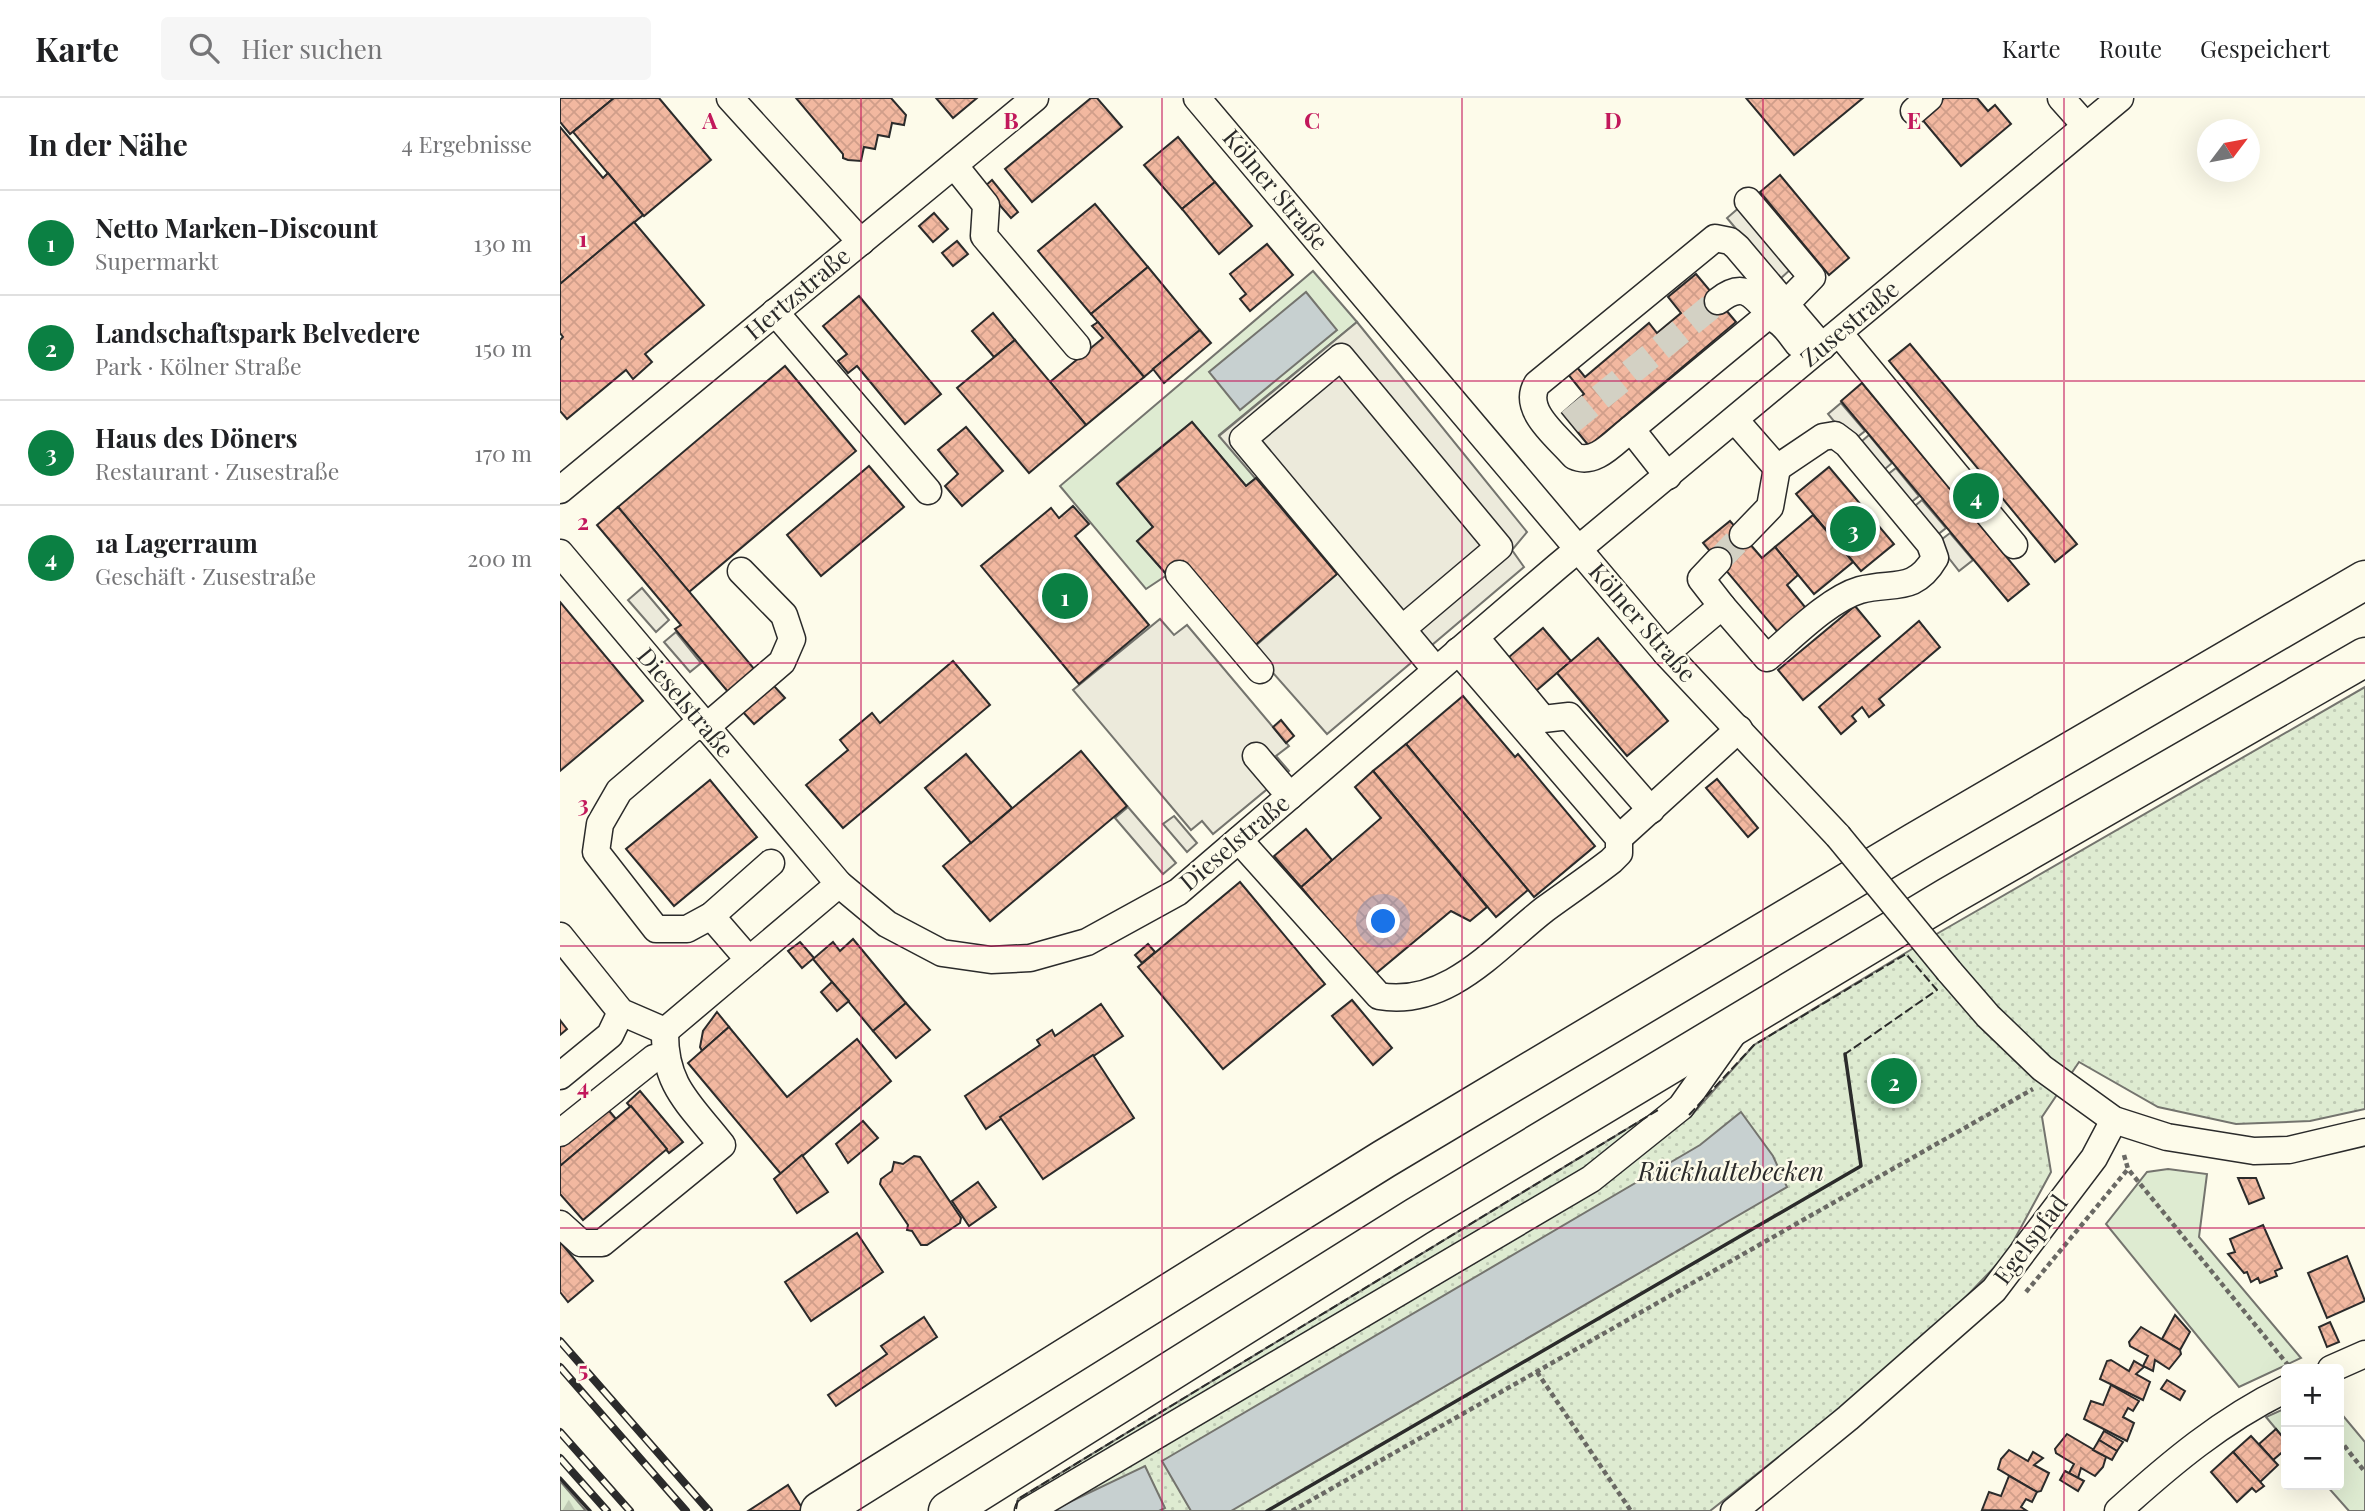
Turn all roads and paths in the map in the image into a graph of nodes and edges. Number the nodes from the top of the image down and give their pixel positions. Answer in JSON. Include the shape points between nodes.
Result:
{"nodes":[{"id":1,"x":730,"y":98,"type":"edge"},
{"id":2,"x":1035,"y":98,"type":"edge"},
{"id":3,"x":1197,"y":98,"type":"edge"},
{"id":4,"x":2061,"y":98,"type":"edge"},
{"id":5,"x":2120,"y":98,"type":"edge"},
{"id":6,"x":2086,"y":127,"type":"junction"},
{"id":7,"x":954,"y":165,"type":"junction"},
{"id":8,"x":1748,"y":201,"type":"dead end"},
{"id":9,"x":860,"y":242,"type":"junction"},
{"id":10,"x":1718,"y":300,"type":"tunnel mouth"},
{"id":11,"x":1780,"y":311,"type":"junction"},
{"id":12,"x":775,"y":312,"type":"junction"},
{"id":13,"x":1077,"y":346,"type":"dead end"},
{"id":14,"x":1824,"y":346,"type":"junction"},
{"id":15,"x":1735,"y":420,"type":"junction"},
{"id":16,"x":1631,"y":429,"type":"junction"},
{"id":17,"x":1777,"y":468,"type":"junction"},
{"id":18,"x":1668,"y":475,"type":"junction"},
{"id":19,"x":560,"y":490,"type":"edge"},
{"id":20,"x":928,"y":491,"type":"dead end"},
{"id":21,"x":1743,"y":535,"type":"tunnel mouth"},
{"id":22,"x":2014,"y":545,"type":"dead end"},
{"id":23,"x":1579,"y":550,"type":"junction"},
{"id":24,"x":560,"y":553,"type":"edge"},
{"id":25,"x":1718,"y":561,"type":"tunnel mouth"},
{"id":26,"x":741,"y":571,"type":"dead end"},
{"id":27,"x":1179,"y":575,"type":"dead end"},
{"id":28,"x":2365,"y":579,"type":"edge"},
{"id":29,"x":1722,"y":606,"type":"junction"},
{"id":30,"x":1402,"y":629,"type":"junction"},
{"id":31,"x":1467,"y":644,"type":"junction"},
{"id":32,"x":1666,"y":653,"type":"junction"},
{"id":33,"x":2365,"y":657,"type":"edge"},
{"id":34,"x":1260,"y":670,"type":"dead end"},
{"id":35,"x":1436,"y":670,"type":"junction"},
{"id":36,"x":702,"y":725,"type":"junction"},
{"id":37,"x":1739,"y":729,"type":"junction"},
{"id":38,"x":1256,"y":756,"type":"dead end"},
{"id":39,"x":1290,"y":796,"type":"junction"},
{"id":40,"x":1651,"y":810,"type":"junction"},
{"id":41,"x":1619,"y":838,"type":"junction"},
{"id":42,"x":1239,"y":840,"type":"junction"},
{"id":43,"x":771,"y":863,"type":"dead end"},
{"id":44,"x":839,"y":884,"type":"junction"},
{"id":45,"x":711,"y":916,"type":"junction"},
{"id":46,"x":560,"y":936,"type":"edge"},
{"id":47,"x":749,"y":960,"type":"junction"},
{"id":48,"x":621,"y":1012,"type":"junction"},
{"id":49,"x":1743,"y":1020,"type":"junction"},
{"id":50,"x":665,"y":1044,"type":"junction"},
{"id":51,"x":560,"y":1076,"type":"edge"},
{"id":52,"x":2054,"y":1077,"type":"junction"},
{"id":53,"x":2114,"y":1120,"type":"junction"},
{"id":54,"x":2365,"y":1132,"type":"edge"},
{"id":55,"x":560,"y":1133,"type":"edge"},
{"id":56,"x":560,"y":1224,"type":"edge"},
{"id":57,"x":2365,"y":1354,"type":"edge"},
{"id":58,"x":2288,"y":1364,"type":"edge"},
{"id":59,"x":2342,"y":1364,"type":"edge"},
{"id":60,"x":1537,"y":1372,"type":"junction"},
{"id":61,"x":2281,"y":1392,"type":"edge"},
{"id":62,"x":2344,"y":1445,"type":"edge"},
{"id":63,"x":2365,"y":1472,"type":"edge"},
{"id":64,"x":2123,"y":1509,"type":"edge"},
{"id":65,"x":820,"y":1511,"type":"edge"},
{"id":66,"x":948,"y":1511,"type":"edge"},
{"id":67,"x":1028,"y":1511,"type":"edge"},
{"id":68,"x":1292,"y":1511,"type":"edge"},
{"id":69,"x":1631,"y":1511,"type":"edge"},
{"id":70,"x":1734,"y":1511,"type":"edge"}],
"edges":[{"from":1,"to":9,"type":"street"},
{"from":2,"to":7,"type":"street","name":"Hertzstraße"},
{"from":3,"to":23,"type":"street","name":"Kölner Straße"},
{"from":4,"to":6,"type":"street"},
{"from":5,"to":6,"type":"street","name":"Zusestraße"},
{"from":6,"to":14,"type":"street","name":"Zusestraße"},
{"from":7,"to":9,"type":"street","name":"Hertzstraße"},
{"from":7,"to":13,"type":"street","via":[[986,205],[984,236]]},
{"from":8,"to":11,"type":"street","via":[[1812,277]]},
{"from":9,"to":12,"type":"street","name":"Hertzstraße"},
{"from":10,"to":11,"type":"street","via":[[1729,292],[1743,291]]},
{"from":11,"to":14,"type":"street"},
{"from":11,"to":16,"type":"street","via":[[1765,318]]},
{"from":11,"to":16,"type":"street","via":[[1737,247],[1724,239],[1709,241],[1537,384],[1531,403],[1562,428],[1574,456],[1582,460],[1594,458]]},
{"from":12,"to":19,"type":"street","name":"Hertzstraße"},
{"from":12,"to":20,"type":"street"},
{"from":14,"to":15,"type":"street","name":"Zusestraße"},
{"from":14,"to":22,"type":"street"},
{"from":15,"to":17,"type":"street"},
{"from":15,"to":18,"type":"street","name":"Zusestraße"},
{"from":16,"to":18,"type":"street"},
{"from":17,"to":21,"type":"street","via":[[1770,507]]},
{"from":17,"to":29,"type":"street","via":[[1835,435],[1922,534],[1935,558],[1929,569],[1908,585],[1860,590],[1839,600],[1767,658]]},
{"from":18,"to":23,"type":"street","name":"Zusestraße"},
{"from":23,"to":31,"type":"street","name":"Dieselstraße"},
{"from":23,"to":32,"type":"street","name":"Kölner Straße"},
{"from":24,"to":36,"type":"street","name":"Dieselstraße"},
{"from":25,"to":29,"type":"street","via":[[1701,579]]},
{"from":26,"to":36,"type":"street","via":[[784,615],[792,639],[782,662]]},
{"from":27,"to":34,"type":"street"},
{"from":28,"to":65,"type":"highway","via":[[1384,1159]]},
{"from":29,"to":32,"type":"street"},
{"from":30,"to":30,"type":"street","via":[[1243,439],[1341,358],[1499,547]]},
{"from":30,"to":35,"type":"street"},
{"from":31,"to":35,"type":"street","name":"Dieselstraße"},
{"from":31,"to":40,"type":"street","via":[[1543,719],[1569,716]]},
{"from":31,"to":41,"type":"street"},
{"from":32,"to":37,"type":"street","name":"Kölner Straße"},
{"from":33,"to":49,"type":"highway"},
{"from":35,"to":39,"type":"street","name":"Dieselstraße"},
{"from":36,"to":44,"type":"street","name":"Dieselstraße"},
{"from":36,"to":45,"type":"street","via":[[618,791],[600,824],[596,852],[656,929],[687,929]]},
{"from":37,"to":40,"type":"street"},
{"from":37,"to":52,"type":"street","name":"Kölner Straße","bridge":true,"via":[[1838,836],[1988,1016]]},
{"from":38,"to":39,"type":"street"},
{"from":39,"to":42,"type":"street","name":"Dieselstraße"},
{"from":40,"to":41,"type":"street"},
{"from":41,"to":42,"type":"street","via":[[1619,853],[1611,861],[1476,967],[1431,992],[1397,1000],[1378,996]]},
{"from":42,"to":44,"type":"street","name":"Dieselstraße","via":[[1178,892],[1087,942],[1030,958],[991,960],[942,953],[887,924]]},
{"from":43,"to":45,"type":"street"},
{"from":44,"to":47,"type":"street"},
{"from":45,"to":47,"type":"street"},
{"from":46,"to":48,"type":"street"},
{"from":47,"to":50,"type":"street"},
{"from":48,"to":50,"type":"street"},
{"from":48,"to":51,"type":"street","via":[[610,1035]]},
{"from":49,"to":66,"type":"highway","via":[[1416,1217]]},
{"from":49,"to":67,"type":"street","via":[[1681,1107],[1591,1179]]},
{"from":50,"to":55,"type":"street","via":[[654,1058]]},
{"from":50,"to":56,"type":"street","via":[[673,1083],[722,1145],[602,1243],[581,1243]]},
{"from":52,"to":53,"type":"street","name":"Kölner Straße"},
{"from":52,"to":60,"type":"path"},
{"from":53,"to":54,"type":"street","via":[[2167,1136],[2253,1152],[2289,1150]]},
{"from":53,"to":58,"type":"path","via":[[2128,1169]]},
{"from":53,"to":70,"type":"street","name":"Egelspfad","via":[[2094,1158],[1994,1290]]},
{"from":57,"to":59,"type":"street"},
{"from":60,"to":68,"type":"path"},
{"from":60,"to":69,"type":"path"},
{"from":61,"to":64,"type":"street","via":[[2223,1424]]},
{"from":62,"to":63,"type":"path"}]}
